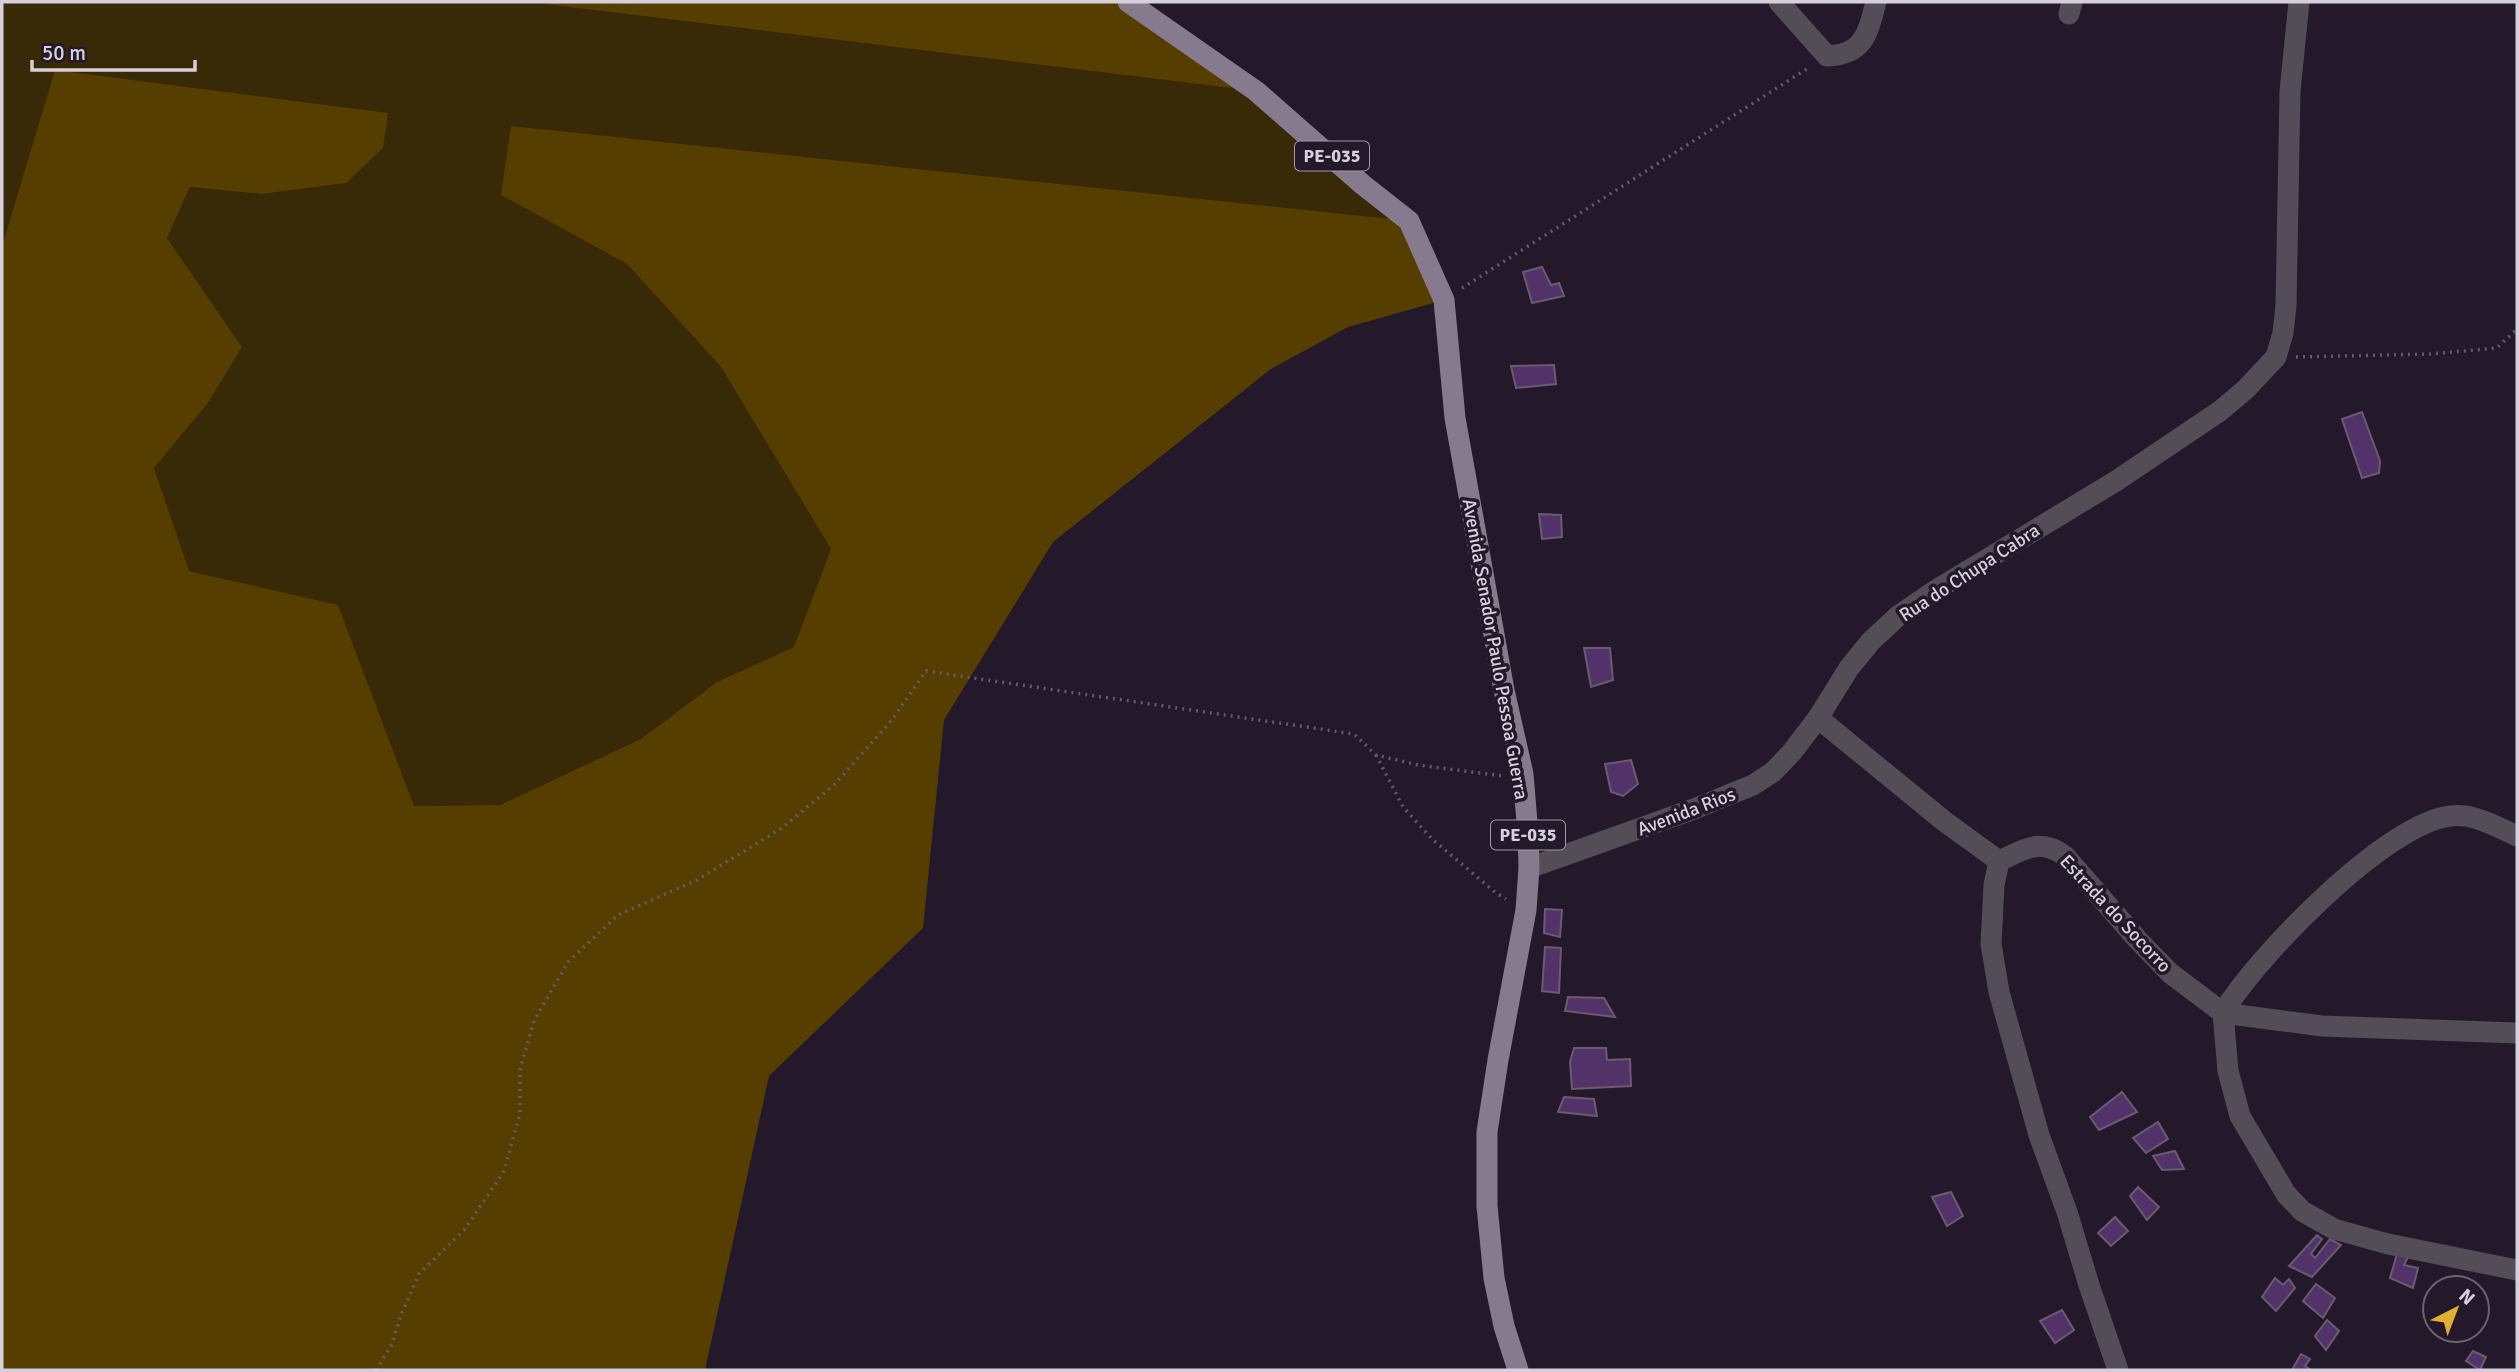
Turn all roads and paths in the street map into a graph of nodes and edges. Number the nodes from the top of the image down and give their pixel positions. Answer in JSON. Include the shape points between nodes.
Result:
{"nodes":[{"id":1,"x":1128,"y":2,"type":"edge"},
{"id":2,"x":1779,"y":2,"type":"edge"},
{"id":3,"x":1876,"y":2,"type":"edge"},
{"id":4,"x":2299,"y":2,"type":"edge"},
{"id":5,"x":1827,"y":57,"type":"junction"},
{"id":6,"x":1444,"y":300,"type":"junction"},
{"id":7,"x":2517,"y":329,"type":"edge"},
{"id":8,"x":2276,"y":357,"type":"junction"},
{"id":9,"x":1818,"y":718,"type":"junction"},
{"id":10,"x":1376,"y":755,"type":"junction"},
{"id":11,"x":1522,"y":775,"type":"junction"},
{"id":12,"x":2517,"y":836,"type":"edge"},
{"id":13,"x":1998,"y":861,"type":"junction"},
{"id":14,"x":1529,"y":868,"type":"junction"},
{"id":15,"x":1526,"y":910,"type":"junction"},
{"id":16,"x":2223,"y":1013,"type":"junction"},
{"id":17,"x":2517,"y":1033,"type":"edge"},
{"id":18,"x":2517,"y":1270,"type":"edge"},
{"id":19,"x":376,"y":1370,"type":"edge"},
{"id":20,"x":1518,"y":1370,"type":"edge"},
{"id":21,"x":2118,"y":1370,"type":"edge"}],
"edges":[{"from":1,"to":6,"type":"main road","name":"PE-035","number":"PE-035","via":[[1256,91],[1409,221]]},
{"from":2,"to":5,"type":"street"},
{"from":3,"to":5,"type":"street","via":[[1861,43],[1843,56]]},
{"from":4,"to":8,"type":"street","via":[[2290,91],[2286,306]]},
{"from":5,"to":6,"type":"path"},
{"from":6,"to":11,"type":"main road","name":"Avenida Senador Paulo Pessoa Guerra","number":"PE-035","via":[[1455,418]]},
{"from":7,"to":8,"type":"path","via":[[2497,348]]},
{"from":8,"to":9,"type":"street","name":"Rua do Chupa Cabra","via":[[2220,411],[1898,617],[1849,668]]},
{"from":9,"to":13,"type":"street"},
{"from":9,"to":14,"type":"street","name":"Avenida Rios","via":[[1793,752],[1753,785]]},
{"from":10,"to":11,"type":"path","via":[[1418,765]]},
{"from":10,"to":15,"type":"path","via":[[1403,807],[1432,838],[1496,893]]},
{"from":10,"to":19,"type":"path","via":[[1354,734],[926,671],[892,720],[834,785],[782,828],[697,880],[618,915],[568,962],[534,1021],[520,1070],[520,1114],[504,1171],[465,1228],[419,1275]]},
{"from":11,"to":14,"type":"main road","name":"Avenida Senador Paulo Pessoa Guerra","number":"PE-035"},
{"from":12,"to":16,"type":"street","via":[[2467,816],[2431,821],[2403,835],[2365,862],[2279,940]]},
{"from":13,"to":16,"type":"street","name":"Estrada do Socorro","via":[[2037,845],[2053,847],[2170,973]]},
{"from":13,"to":21,"type":"street","via":[[1991,944],[1999,992],[2039,1135]]},
{"from":14,"to":15,"type":"main road","name":"Avenida Senador Paulo Pessoa Guerra","number":"PE-035"},
{"from":15,"to":20,"type":"main road","name":"Avenida Senador Paulo Pessoa Guerra","number":"PE-035","via":[[1487,1132],[1494,1278]]},
{"from":16,"to":17,"type":"street","via":[[2322,1026]]},
{"from":16,"to":18,"type":"street","via":[[2228,1071],[2240,1116],[2286,1194],[2302,1211],[2334,1229],[2388,1244]]}]}
